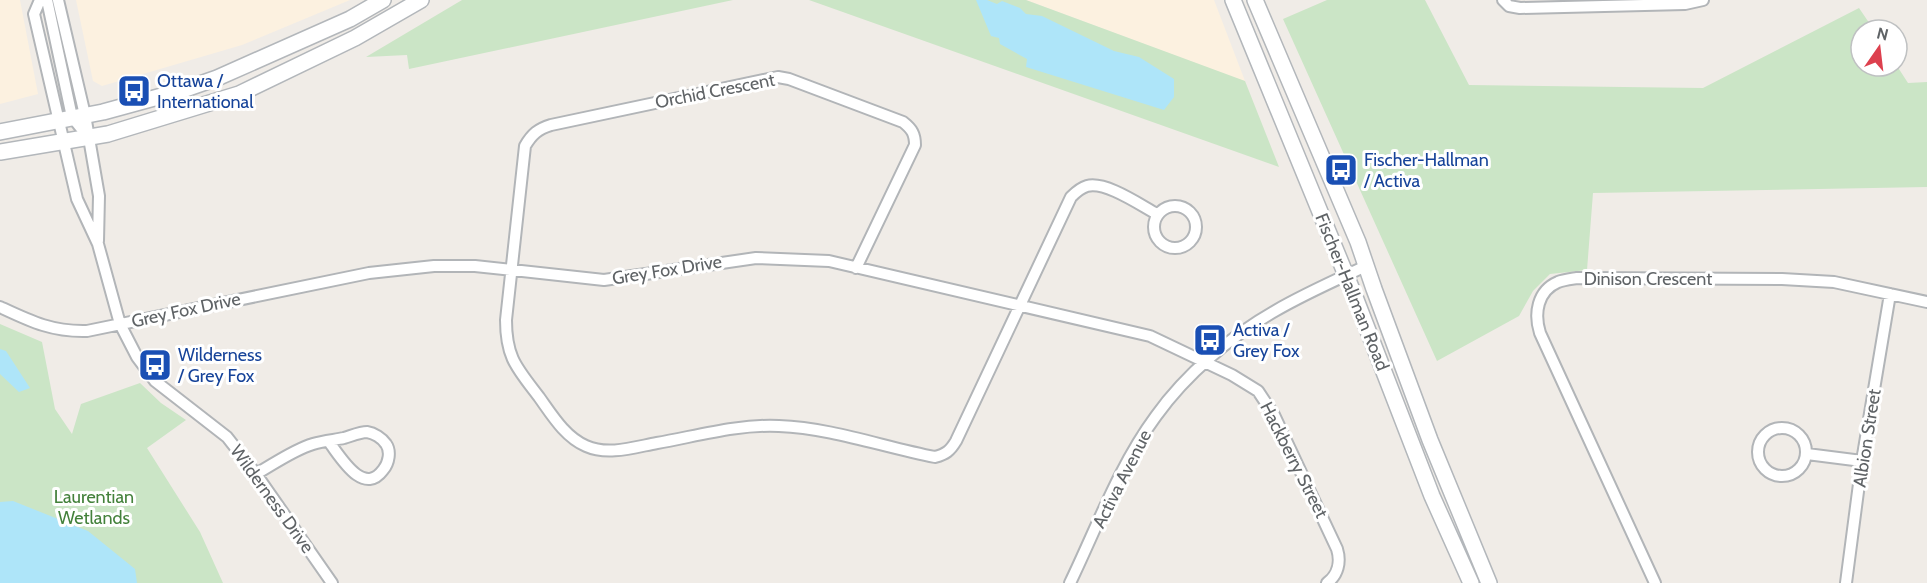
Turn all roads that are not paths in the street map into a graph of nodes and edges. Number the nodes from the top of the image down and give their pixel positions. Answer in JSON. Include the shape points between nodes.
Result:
{"nodes":[{"id":1,"x":40,"y":0,"type":"edge"},
{"id":2,"x":47,"y":0,"type":"edge"},
{"id":3,"x":58,"y":0,"type":"edge"},
{"id":4,"x":383,"y":0,"type":"edge"},
{"id":5,"x":421,"y":0,"type":"edge"},
{"id":6,"x":1233,"y":0,"type":"edge"},
{"id":7,"x":1255,"y":0,"type":"edge"},
{"id":8,"x":1503,"y":0,"type":"edge"},
{"id":9,"x":1703,"y":0,"type":"edge"},
{"id":10,"x":72,"y":117,"type":"junction"},
{"id":11,"x":0,"y":132,"type":"edge"},
{"id":12,"x":88,"y":138,"type":"junction"},
{"id":13,"x":65,"y":141,"type":"junction"},
{"id":14,"x":0,"y":152,"type":"edge"},
{"id":15,"x":1157,"y":214,"type":"junction"},
{"id":16,"x":98,"y":244,"type":"junction"},
{"id":17,"x":1366,"y":266,"type":"junction"},
{"id":18,"x":856,"y":268,"type":"junction"},
{"id":19,"x":512,"y":269,"type":"junction"},
{"id":20,"x":1347,"y":275,"type":"junction"},
{"id":21,"x":1890,"y":294,"type":"junction"},
{"id":22,"x":1927,"y":302,"type":"edge"},
{"id":23,"x":0,"y":307,"type":"edge"},
{"id":24,"x":1019,"y":307,"type":"junction"},
{"id":25,"x":120,"y":324,"type":"junction"},
{"id":26,"x":1205,"y":363,"type":"junction"},
{"id":27,"x":329,"y":442,"type":"junction"},
{"id":28,"x":1807,"y":454,"type":"junction"},
{"id":29,"x":1862,"y":461,"type":"junction"},
{"id":30,"x":256,"y":474,"type":"junction"},
{"id":31,"x":332,"y":583,"type":"edge"},
{"id":32,"x":1070,"y":583,"type":"edge"},
{"id":33,"x":1327,"y":583,"type":"edge"},
{"id":34,"x":1471,"y":583,"type":"edge"},
{"id":35,"x":1489,"y":583,"type":"edge"},
{"id":36,"x":1655,"y":583,"type":"edge"},
{"id":37,"x":1846,"y":583,"type":"edge"}],
"edges":[{"from":1,"to":10,"type":"street","via":[[34,14],[52,96]]},
{"from":2,"to":10,"type":"street"},
{"from":3,"to":10,"type":"street"},
{"from":4,"to":10,"type":"main road","via":[[350,19],[217,78],[103,112]]},
{"from":5,"to":12,"type":"main road","via":[[362,34],[239,94]]},
{"from":6,"to":20,"type":"main road","name":"Fischer-Hallman Road"},
{"from":7,"to":17,"type":"main road","name":"Fischer-Hallman Road"},
{"from":8,"to":9,"type":"street","via":[[1520,8],[1685,4]]},
{"from":10,"to":11,"type":"main road"},
{"from":10,"to":12,"type":"street","name":"Wilderness Drive"},
{"from":10,"to":13,"type":"street","name":"Wilderness Drive"},
{"from":12,"to":13,"type":"main road"},
{"from":12,"to":16,"type":"street","name":"Wilderness Drive","via":[[99,196]]},
{"from":13,"to":14,"type":"main road"},
{"from":13,"to":16,"type":"street","name":"Wilderness Drive","via":[[77,199]]},
{"from":15,"to":15,"type":"street","via":[[1153,231],[1161,244],[1178,249],[1192,241],[1195,219],[1185,208],[1168,207]]},
{"from":15,"to":24,"type":"street","via":[[1099,186],[1078,190],[1071,197]]},
{"from":16,"to":25,"type":"street","name":"Wilderness Drive"},
{"from":17,"to":20,"type":"street","name":"Activa Avenue"},
{"from":17,"to":35,"type":"main road","name":"Fischer-Hallman Road","via":[[1430,440]]},
{"from":18,"to":19,"type":"street","name":"Grey Fox Drive","via":[[829,261],[756,258],[604,280]]},
{"from":18,"to":19,"type":"street","name":"Orchid Crescent","via":[[912,156],[915,137],[903,122],[778,77],[539,129],[525,146]]},
{"from":18,"to":24,"type":"street","name":"Grey Fox Drive"},
{"from":19,"to":24,"type":"street","name":"Orchid Crescent","via":[[506,336],[513,363],[571,436],[600,449],[778,426],[818,430],[935,457],[944,454],[956,441]]},
{"from":19,"to":25,"type":"street","name":"Grey Fox Drive","via":[[434,266],[369,273]]},
{"from":20,"to":26,"type":"street","name":"Activa Avenue","via":[[1275,311]]},
{"from":20,"to":34,"type":"main road","name":"Fischer-Hallman Road","via":[[1432,496]]},
{"from":21,"to":22,"type":"street","name":"Dinison Crescent"},
{"from":21,"to":29,"type":"street","name":"Albion Street"},
{"from":21,"to":36,"type":"street","name":"Dinison Crescent","via":[[1834,282],[1782,279],[1577,278],[1548,289],[1537,309],[1540,333]]},
{"from":23,"to":25,"type":"street","name":"Grey Fox Drive","via":[[66,332]]},
{"from":24,"to":26,"type":"street","name":"Grey Fox Drive","via":[[1150,336]]},
{"from":25,"to":30,"type":"street","name":"Wilderness Drive","via":[[155,381],[227,437]]},
{"from":26,"to":32,"type":"street","name":"Activa Avenue","via":[[1156,415],[1130,456]]},
{"from":26,"to":33,"type":"street","name":"Hackberry Street","via":[[1258,390],[1274,415],[1337,549],[1338,566]]},
{"from":27,"to":27,"type":"street","via":[[358,476],[377,476],[388,458],[384,441],[366,432]]},
{"from":27,"to":30,"type":"street","via":[[314,443]]},
{"from":28,"to":28,"type":"street","via":[[1801,436],[1787,428],[1770,430],[1758,451],[1767,471],[1781,476],[1796,472]]},
{"from":28,"to":29,"type":"street"},
{"from":29,"to":37,"type":"street","name":"Albion Street"},
{"from":30,"to":31,"type":"street","name":"Wilderness Drive"}]}
